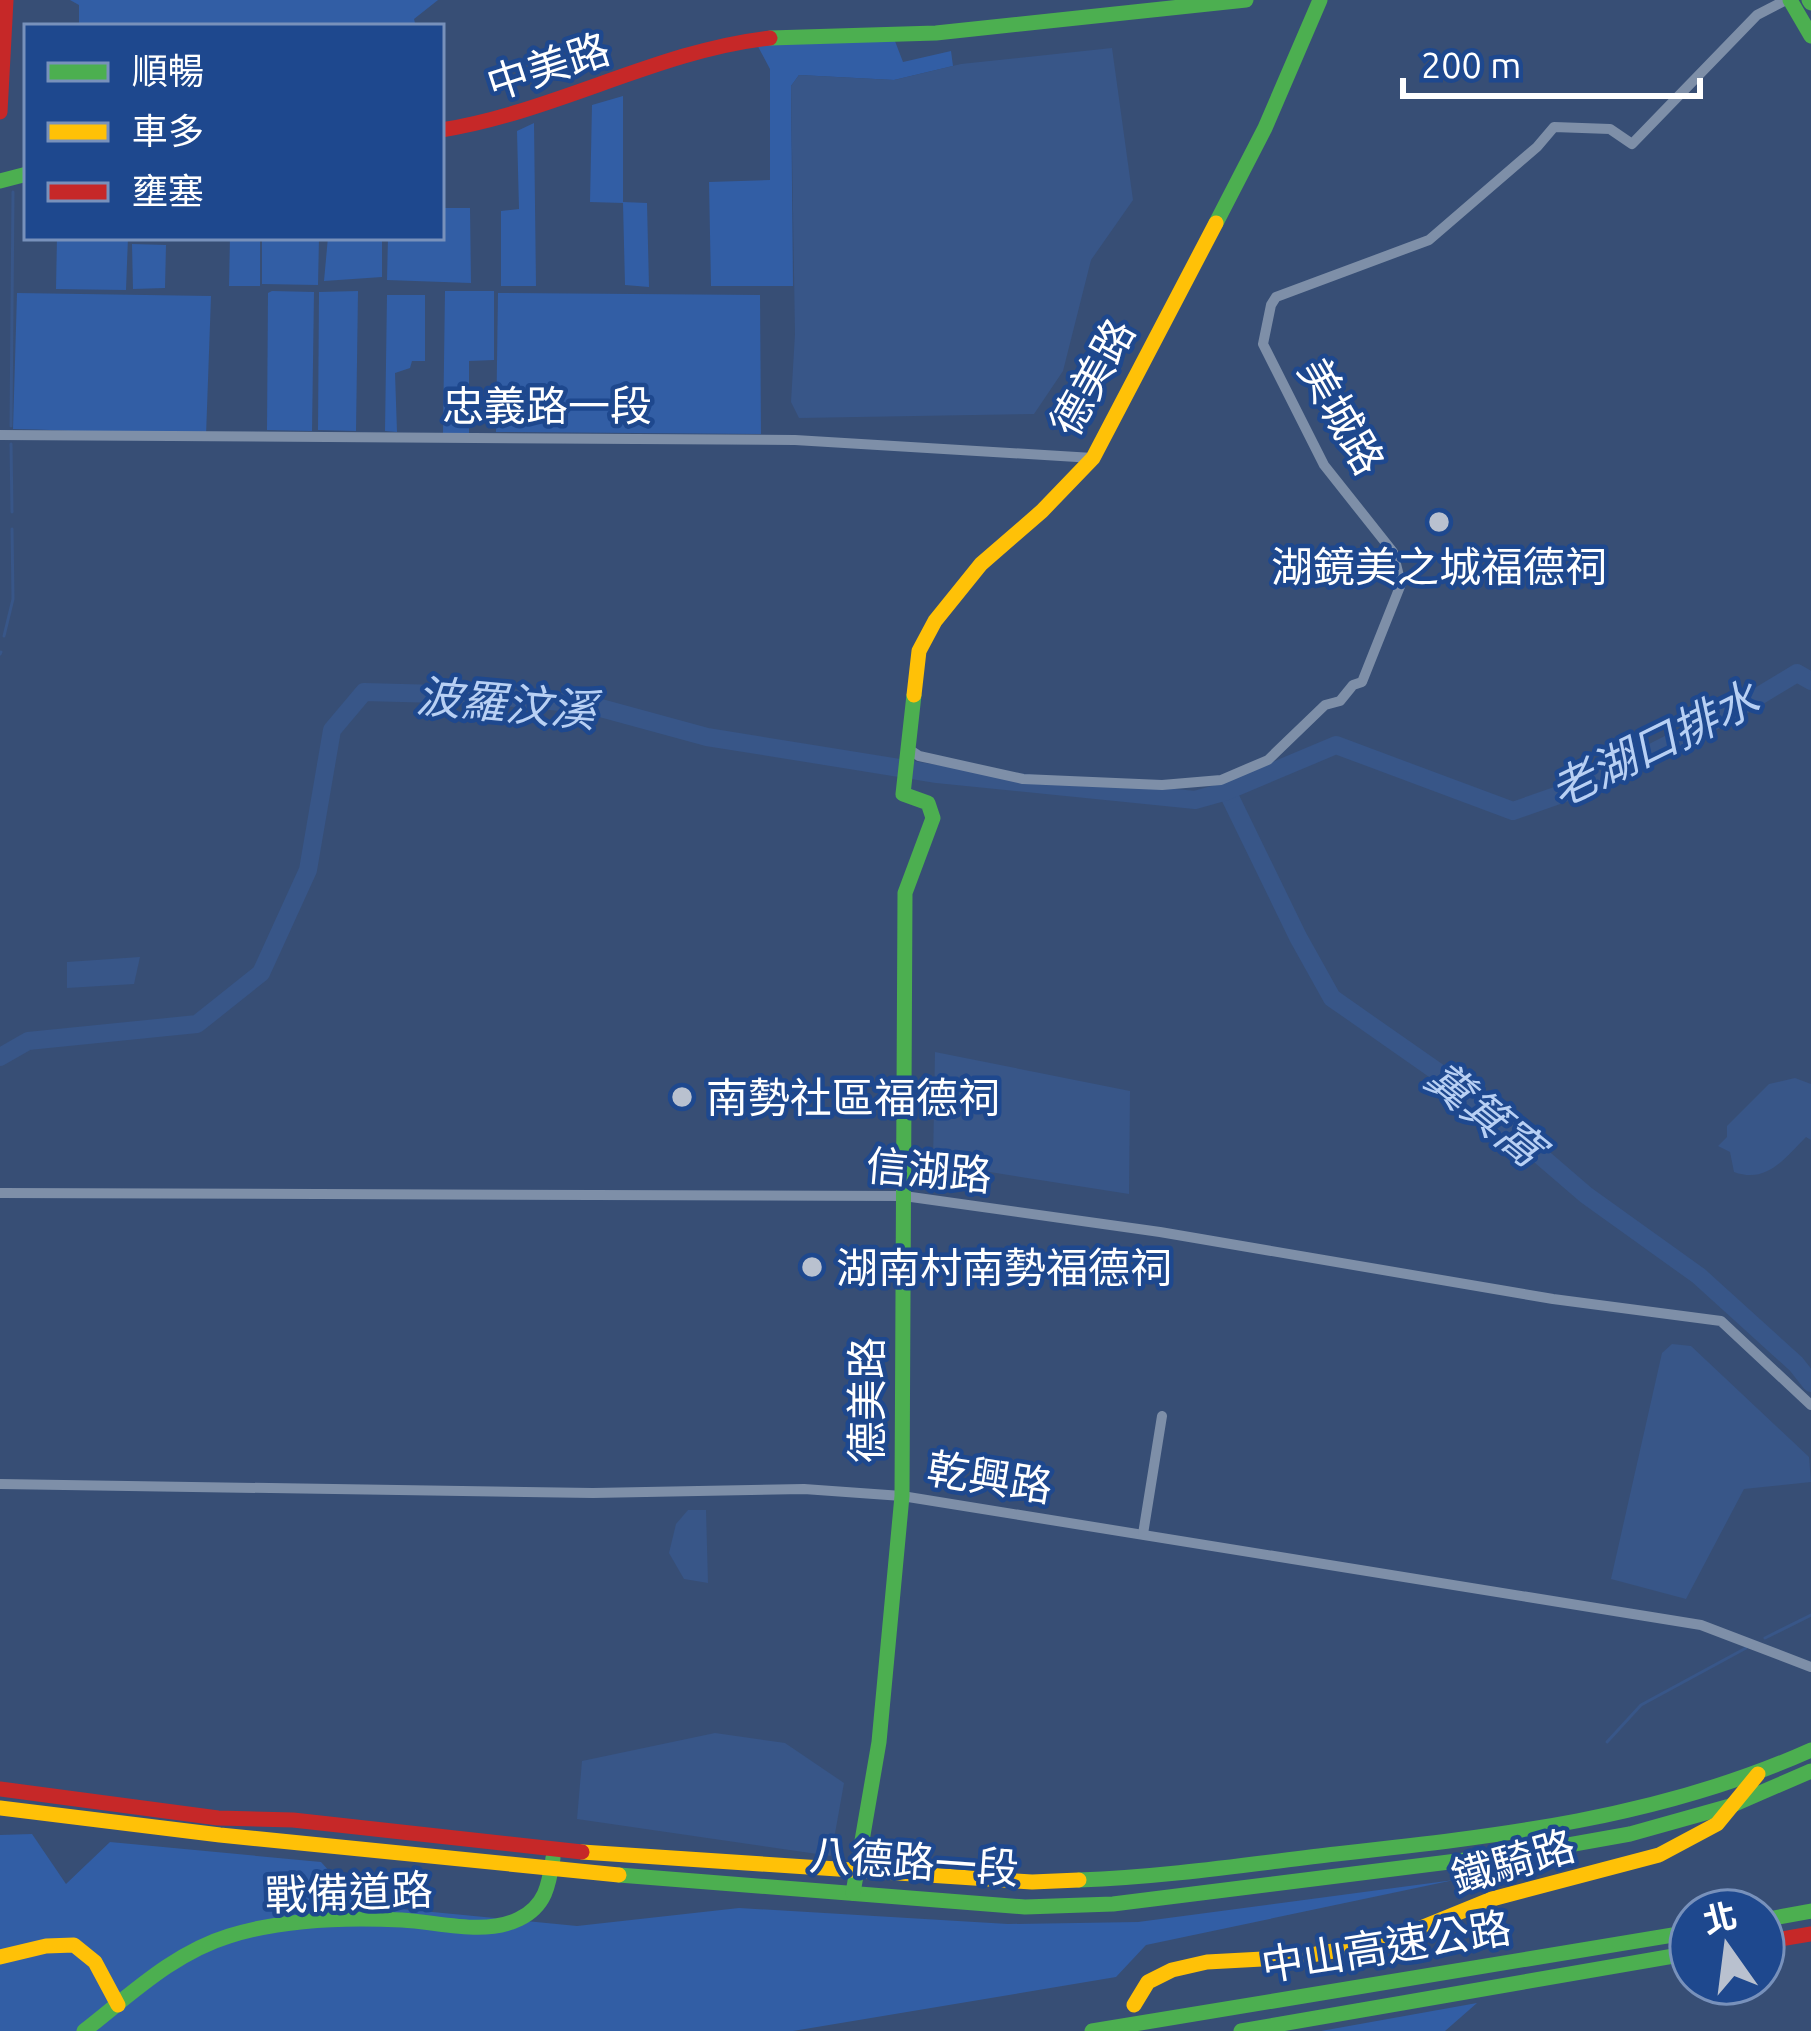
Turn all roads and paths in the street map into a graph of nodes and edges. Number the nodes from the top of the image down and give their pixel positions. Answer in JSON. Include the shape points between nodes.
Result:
{"nodes":[{"id":1,"x":6,"y":0,"type":"edge"},
{"id":2,"x":1246,"y":0,"type":"edge"},
{"id":3,"x":1320,"y":0,"type":"edge"},
{"id":4,"x":1788,"y":0,"type":"edge"},
{"id":5,"x":2,"y":24,"type":"edge"},
{"id":6,"x":1811,"y":36,"type":"edge"},
{"id":7,"x":0,"y":112,"type":"edge"},
{"id":8,"x":444,"y":130,"type":"edge"},
{"id":9,"x":0,"y":436,"type":"edge"},
{"id":10,"x":1093,"y":458,"type":"junction"},
{"id":11,"x":906,"y":753,"type":"junction"},
{"id":12,"x":0,"y":1193,"type":"edge"},
{"id":13,"x":904,"y":1196,"type":"junction"},
{"id":14,"x":1811,"y":1405,"type":"edge"},
{"id":15,"x":1162,"y":1416,"type":"dead end"},
{"id":16,"x":0,"y":1484,"type":"edge"},
{"id":17,"x":902,"y":1496,"type":"junction"},
{"id":18,"x":1143,"y":1534,"type":"junction"},
{"id":19,"x":1811,"y":1667,"type":"edge"},
{"id":20,"x":1811,"y":1750,"type":"edge"},
{"id":21,"x":1811,"y":1771,"type":"edge"},
{"id":22,"x":1758,"y":1774,"type":"junction"},
{"id":23,"x":0,"y":1790,"type":"edge"},
{"id":24,"x":1730,"y":1806,"type":"junction"},
{"id":25,"x":0,"y":1808,"type":"edge"},
{"id":26,"x":554,"y":1857,"type":"junction"},
{"id":27,"x":857,"y":1872,"type":"junction"},
{"id":28,"x":853,"y":1893,"type":"junction"},
{"id":29,"x":1667,"y":1936,"type":"edge"},
{"id":30,"x":0,"y":1957,"type":"edge"},
{"id":31,"x":1667,"y":1958,"type":"edge"},
{"id":32,"x":118,"y":2005,"type":"junction"},
{"id":33,"x":1134,"y":2005,"type":"dead end"},
{"id":34,"x":83,"y":2031,"type":"edge"},
{"id":35,"x":1092,"y":2031,"type":"edge"},
{"id":36,"x":1241,"y":2031,"type":"edge"}],
"edges":[{"from":1,"to":5,"type":"main road"},
{"from":2,"to":8,"type":"main road","name":"中美路","via":[[893,36],[754,40],[533,112]]},
{"from":3,"to":10,"type":"main road","name":"德美路","via":[[1265,128]]},
{"from":4,"to":6,"type":"main road"},
{"from":4,"to":11,"type":"street","name":"美城路","via":[[1757,15],[1633,145],[1610,129],[1554,127],[1429,240],[1270,304],[1263,344],[1269,357],[1324,465],[1394,552],[1401,584],[1362,682],[1340,701],[1268,760],[1221,779],[1162,785],[1009,778]]},
{"from":5,"to":7,"type":"main road"},
{"from":9,"to":10,"type":"street","name":"忠義路一段","via":[[795,440]]},
{"from":10,"to":11,"type":"main road","name":"德美路","via":[[981,564],[935,621],[919,651]]},
{"from":11,"to":13,"type":"main road","name":"德美路","via":[[903,794],[928,803],[933,818],[905,892]]},
{"from":12,"to":13,"type":"street","name":"信湖路"},
{"from":13,"to":14,"type":"street","name":"信湖路","via":[[1721,1321]]},
{"from":13,"to":17,"type":"main road","name":"德美路"},
{"from":15,"to":18,"type":"street"},
{"from":16,"to":17,"type":"street","name":"乾興路"},
{"from":17,"to":18,"type":"street","name":"乾興路"},
{"from":17,"to":27,"type":"main road","name":"德美路","via":[[879,1742]]},
{"from":18,"to":19,"type":"street","name":"乾興路","via":[[1700,1625]]},
{"from":20,"to":22,"type":"main road","name":"八德路一段"},
{"from":21,"to":24,"type":"main road","name":"八德路一段"},
{"from":22,"to":24,"type":"main road","name":"鐵騎路"},
{"from":22,"to":27,"type":"main road","name":"八德路一段","via":[[1627,1814],[1522,1833],[1141,1876],[1032,1882]]},
{"from":23,"to":26,"type":"main road","name":"八德路一段"},
{"from":24,"to":28,"type":"main road","name":"八德路一段","via":[[1529,1852],[1113,1904],[1025,1907]]},
{"from":24,"to":33,"type":"main road","name":"鐵騎路","via":[[1714,1827],[1668,1852],[1358,1947],[1168,1970],[1150,1978]]},
{"from":25,"to":26,"type":"main road","name":"八德路一段","via":[[220,1835]]},
{"from":26,"to":27,"type":"main road","name":"八德路一段"},
{"from":26,"to":28,"type":"main road","name":"八德路一段","via":[[663,1879]]},
{"from":26,"to":32,"type":"main road","name":"戰備道路","via":[[548,1892],[509,1924],[399,1919],[259,1928],[182,1955]]},
{"from":27,"to":28,"type":"main road","name":"德美路"},
{"from":29,"to":35,"type":"main road","name":"中山高速公路"},
{"from":30,"to":32,"type":"main road","via":[[71,1942],[95,1959]]},
{"from":31,"to":36,"type":"main road","name":"中山高速公路"},
{"from":32,"to":34,"type":"main road","name":"戰備道路"}]}
